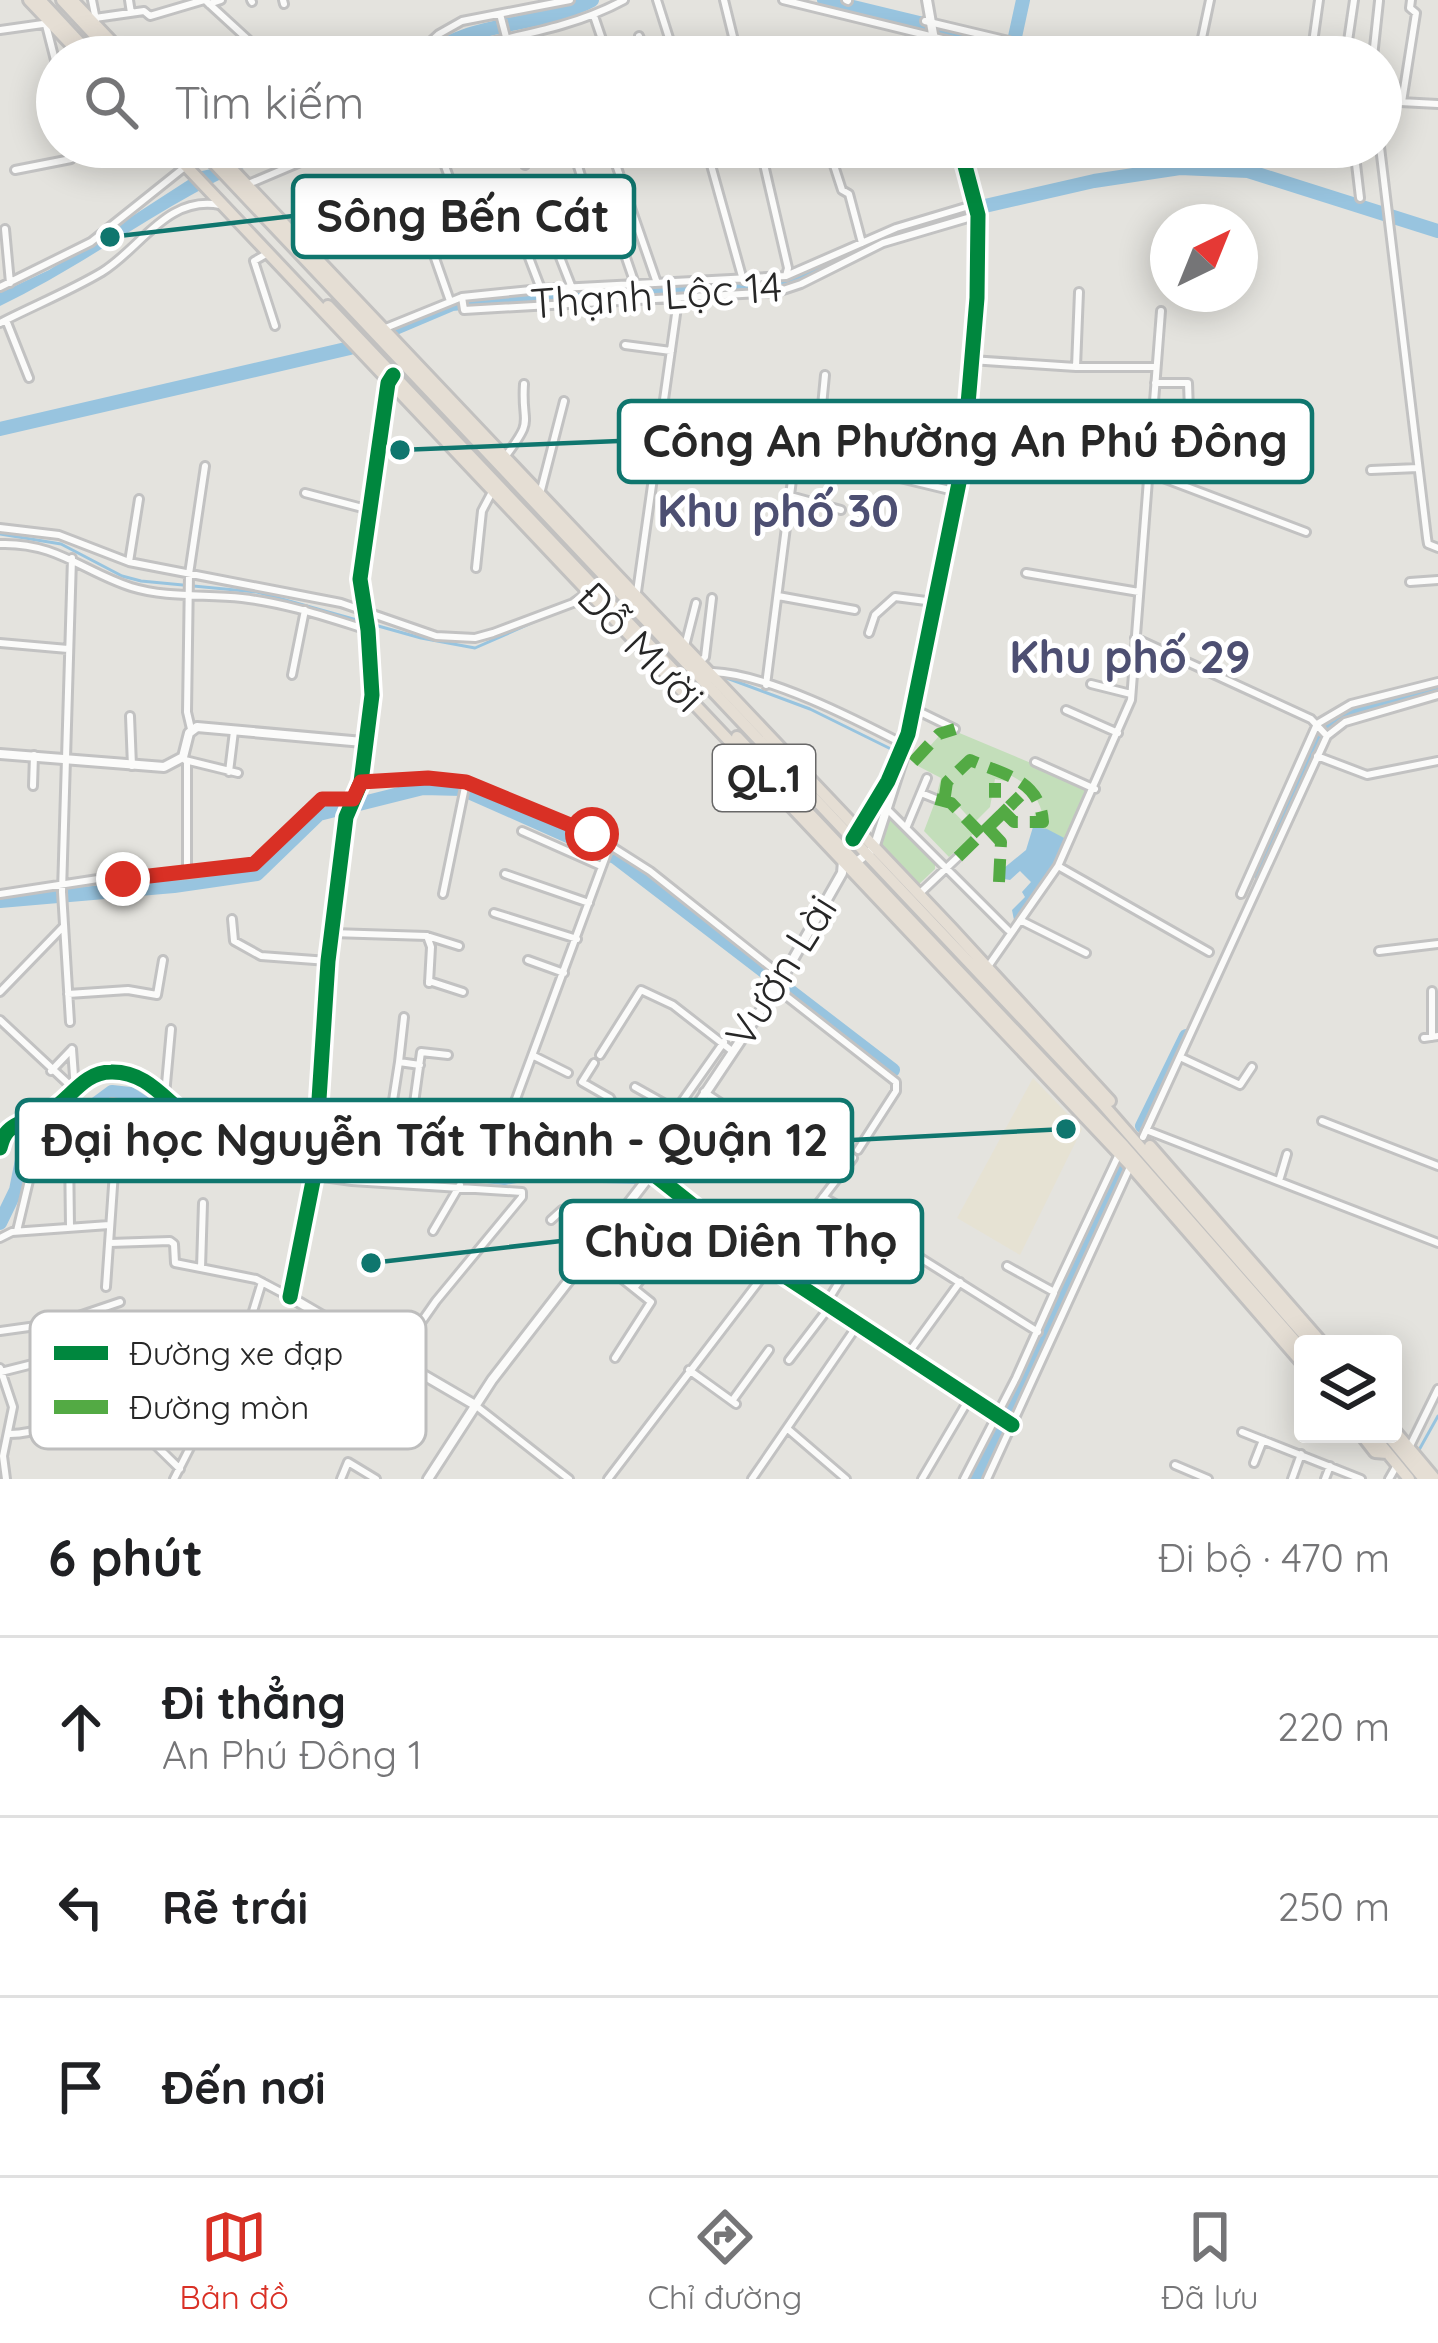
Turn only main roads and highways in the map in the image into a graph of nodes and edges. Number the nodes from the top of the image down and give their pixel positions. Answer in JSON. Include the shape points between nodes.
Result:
{"nodes":[{"id":1,"x":28,"y":0,"type":"edge"},
{"id":2,"x":40,"y":0,"type":"edge"},
{"id":3,"x":69,"y":0,"type":"edge"},
{"id":4,"x":61,"y":36,"type":"edge"},
{"id":5,"x":73,"y":36,"type":"edge"},
{"id":6,"x":99,"y":36,"type":"edge"},
{"id":7,"x":108,"y":36,"type":"edge"},
{"id":8,"x":191,"y":168,"type":"edge"},
{"id":9,"x":226,"y":168,"type":"edge"},
{"id":10,"x":244,"y":186,"type":"junction"},
{"id":11,"x":223,"y":201,"type":"junction"},
{"id":12,"x":391,"y":379,"type":"junction"},
{"id":13,"x":592,"y":590,"type":"junction"},
{"id":14,"x":636,"y":600,"type":"junction"},
{"id":15,"x":856,"y":835,"type":"junction"},
{"id":16,"x":870,"y":850,"type":"junction"},
{"id":17,"x":1143,"y":1137,"type":"junction"},
{"id":18,"x":1133,"y":1163,"type":"junction"},
{"id":19,"x":1305,"y":1335,"type":"edge"},
{"id":20,"x":1314,"y":1335,"type":"edge"},
{"id":21,"x":1294,"y":1341,"type":"edge"},
{"id":22,"x":1294,"y":1353,"type":"edge"},
{"id":23,"x":1368,"y":1443,"type":"edge"},
{"id":24,"x":1380,"y":1443,"type":"edge"},
{"id":25,"x":1396,"y":1443,"type":"edge"},
{"id":26,"x":1388,"y":1453,"type":"junction"},
{"id":27,"x":1404,"y":1456,"type":"junction"},
{"id":28,"x":1409,"y":1479,"type":"edge"},
{"id":29,"x":1424,"y":1479,"type":"edge"},
{"id":30,"x":1435,"y":1479,"type":"edge"}],
"edges":[{"from":1,"to":4,"type":"highway"},
{"from":2,"to":5,"type":"highway"},
{"from":3,"to":6,"type":"highway"},
{"from":3,"to":7,"type":"highway"},
{"from":8,"to":11,"type":"highway","number":"QL.1"},
{"from":9,"to":10,"type":"highway","number":"QL.1"},
{"from":10,"to":14,"type":"highway","name":"Đỗ Mười","number":"QL.1"},
{"from":10,"to":14,"type":"highway","name":"Đỗ Mười","number":"QL.1"},
{"from":11,"to":12,"type":"highway","name":"Đỗ Mười","number":"QL.1"},
{"from":11,"to":12,"type":"highway","name":"Đỗ Mười","number":"QL.1"},
{"from":12,"to":13,"type":"highway","name":"Đỗ Mười","number":"QL.1"},
{"from":12,"to":13,"type":"highway","name":"Đỗ Mười","number":"QL.1"},
{"from":13,"to":18,"type":"highway","name":"Đỗ Mười","number":"QL.1"},
{"from":14,"to":15,"type":"highway","name":"Đỗ Mười","number":"QL.1"},
{"from":14,"to":15,"type":"highway","name":"Đỗ Mười","number":"QL.1"},
{"from":15,"to":16,"type":"highway","name":"Đỗ Mười","number":"QL.1"},
{"from":16,"to":17,"type":"highway","name":"Đỗ Mười","number":"QL.1"},
{"from":16,"to":17,"type":"highway","name":"Đỗ Mười","number":"QL.1"},
{"from":17,"to":19,"type":"highway","name":"Đỗ Mười","number":"QL.1"},
{"from":17,"to":20,"type":"highway","name":"Đỗ Mười","number":"QL.1"},
{"from":18,"to":21,"type":"highway","name":"Đỗ Mười","number":"QL.1"},
{"from":18,"to":22,"type":"highway","name":"Đỗ Mười","number":"QL.1"},
{"from":23,"to":26,"type":"highway"},
{"from":24,"to":26,"type":"highway"},
{"from":25,"to":27,"type":"highway"},
{"from":26,"to":27,"type":"highway"},
{"from":27,"to":28,"type":"highway"},
{"from":27,"to":29,"type":"highway"},
{"from":27,"to":30,"type":"highway"}]}
